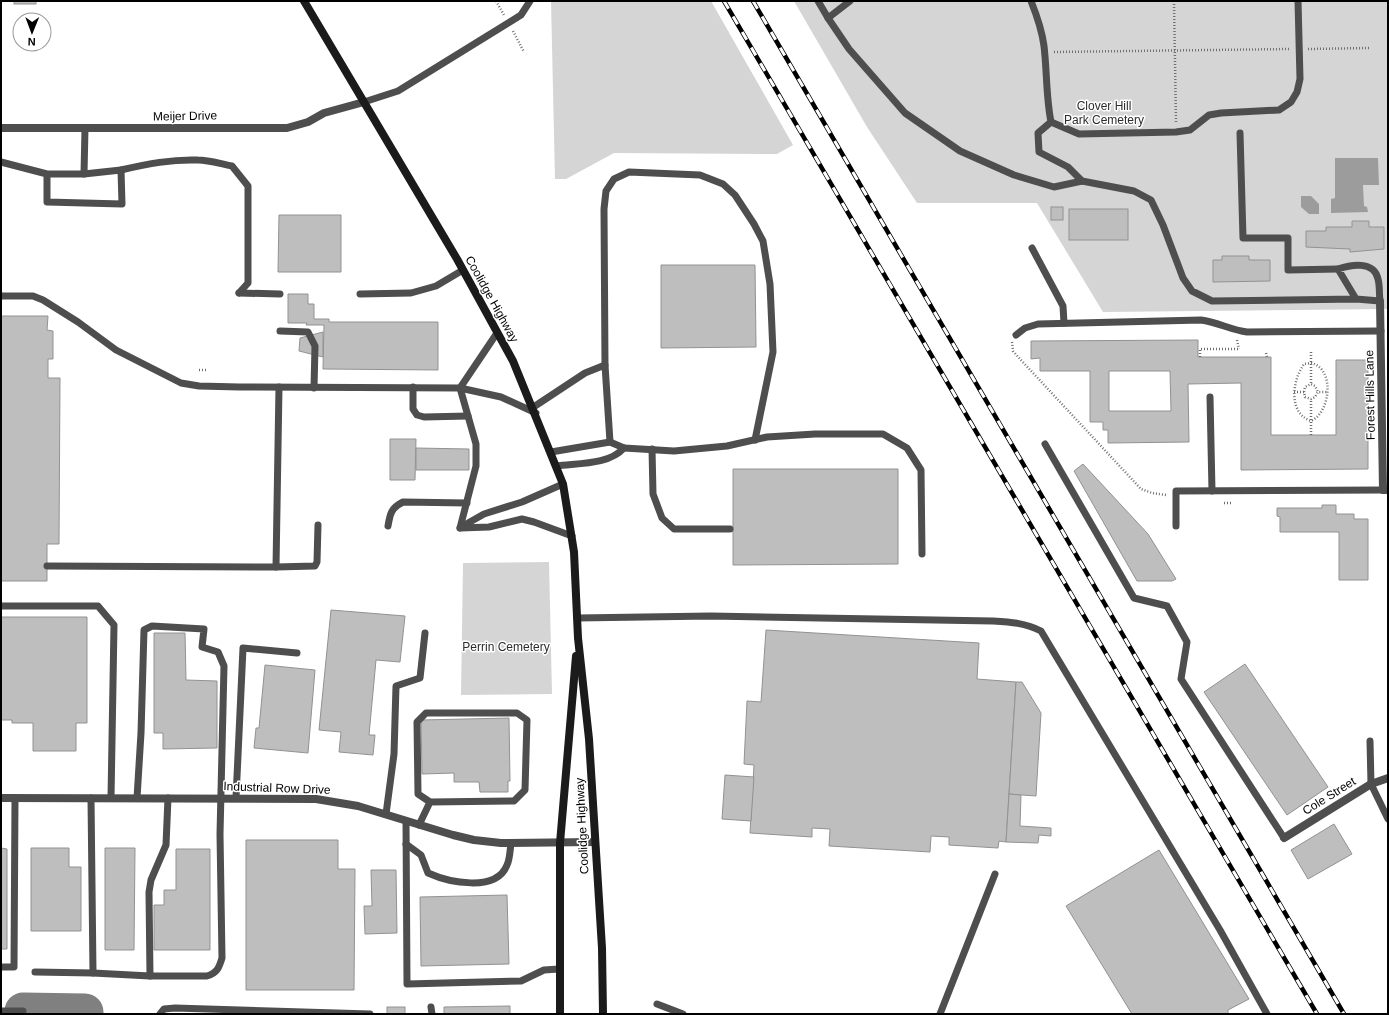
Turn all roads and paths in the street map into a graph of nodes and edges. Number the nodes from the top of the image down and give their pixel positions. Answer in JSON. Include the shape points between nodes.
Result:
{"nodes":[{"id":1,"x":304,"y":1,"type":"edge"},
{"id":2,"x":530,"y":1,"type":"edge"},
{"id":3,"x":818,"y":1,"type":"edge"},
{"id":4,"x":850,"y":1,"type":"edge"},
{"id":5,"x":1031,"y":1,"type":"edge"},
{"id":6,"x":1174,"y":1,"type":"edge"},
{"id":7,"x":1298,"y":1,"type":"edge"},
{"id":8,"x":828,"y":18,"type":"junction"},
{"id":9,"x":1370,"y":48,"type":"dead end"},
{"id":10,"x":1299,"y":49,"type":"junction"},
{"id":11,"x":1175,"y":51,"type":"junction"},
{"id":12,"x":1044,"y":52,"type":"junction"},
{"id":13,"x":364,"y":102,"type":"junction"},
{"id":14,"x":1050,"y":122,"type":"junction"},
{"id":15,"x":1,"y":128,"type":"edge"},
{"id":16,"x":85,"y":128,"type":"junction"},
{"id":17,"x":1176,"y":132,"type":"junction"},
{"id":18,"x":1240,"y":133,"type":"dead end"},
{"id":19,"x":1,"y":162,"type":"edge"},
{"id":20,"x":121,"y":170,"type":"junction"},
{"id":21,"x":47,"y":174,"type":"junction"},
{"id":22,"x":84,"y":174,"type":"junction"},
{"id":23,"x":1082,"y":181,"type":"junction"},
{"id":24,"x":1032,"y":248,"type":"dead end"},
{"id":25,"x":1338,"y":269,"type":"junction"},
{"id":26,"x":463,"y":270,"type":"junction"},
{"id":27,"x":280,"y":294,"type":"dead end"},
{"id":28,"x":360,"y":294,"type":"dead end"},
{"id":29,"x":1,"y":296,"type":"edge"},
{"id":30,"x":1356,"y":299,"type":"junction"},
{"id":31,"x":1380,"y":301,"type":"junction"},
{"id":32,"x":1064,"y":323,"type":"junction"},
{"id":33,"x":280,"y":331,"type":"dead end"},
{"id":34,"x":1381,"y":331,"type":"junction"},
{"id":35,"x":497,"y":333,"type":"junction"},
{"id":36,"x":1016,"y":335,"type":"joint"},
{"id":37,"x":1241,"y":349,"type":"dead end"},
{"id":38,"x":1311,"y":352,"type":"dead end"},
{"id":39,"x":1266,"y":353,"type":"dead end"},
{"id":40,"x":1267,"y":356,"type":"dead end"},
{"id":41,"x":1200,"y":357,"type":"dead end"},
{"id":42,"x":1311,"y":363,"type":"junction"},
{"id":43,"x":605,"y":365,"type":"junction"},
{"id":44,"x":198,"y":370,"type":"dead end"},
{"id":45,"x":208,"y":370,"type":"dead end"},
{"id":46,"x":1311,"y":384,"type":"junction"},
{"id":47,"x":279,"y":387,"type":"junction"},
{"id":48,"x":414,"y":387,"type":"junction"},
{"id":49,"x":314,"y":388,"type":"junction"},
{"id":50,"x":460,"y":388,"type":"junction"},
{"id":51,"x":1294,"y":392,"type":"junction"},
{"id":52,"x":1304,"y":392,"type":"junction"},
{"id":53,"x":1318,"y":392,"type":"junction"},
{"id":54,"x":1328,"y":392,"type":"junction"},
{"id":55,"x":1210,"y":398,"type":"dead end"},
{"id":56,"x":1311,"y":399,"type":"junction"},
{"id":57,"x":534,"y":410,"type":"junction"},
{"id":58,"x":468,"y":416,"type":"junction"},
{"id":59,"x":1312,"y":421,"type":"junction"},
{"id":60,"x":1311,"y":435,"type":"dead end"},
{"id":61,"x":755,"y":440,"type":"junction"},
{"id":62,"x":610,"y":442,"type":"junction"},
{"id":63,"x":1045,"y":444,"type":"dead end"},
{"id":64,"x":624,"y":448,"type":"junction"},
{"id":65,"x":652,"y":449,"type":"junction"},
{"id":66,"x":551,"y":452,"type":"junction"},
{"id":67,"x":556,"y":466,"type":"junction"},
{"id":68,"x":563,"y":484,"type":"junction"},
{"id":69,"x":1386,"y":490,"type":"edge"},
{"id":70,"x":1212,"y":491,"type":"junction"},
{"id":71,"x":1169,"y":495,"type":"dead end"},
{"id":72,"x":1224,"y":502,"type":"dead end"},
{"id":73,"x":1232,"y":503,"type":"dead end"},
{"id":74,"x":467,"y":504,"type":"junction"},
{"id":75,"x":318,"y":525,"type":"dead end"},
{"id":76,"x":388,"y":526,"type":"dead end"},
{"id":77,"x":1176,"y":526,"type":"dead end"},
{"id":78,"x":460,"y":528,"type":"junction"},
{"id":79,"x":730,"y":529,"type":"dead end"},
{"id":80,"x":572,"y":536,"type":"junction"},
{"id":81,"x":922,"y":554,"type":"dead end"},
{"id":82,"x":47,"y":566,"type":"dead end"},
{"id":83,"x":276,"y":567,"type":"junction"},
{"id":84,"x":1,"y":606,"type":"edge"},
{"id":85,"x":577,"y":618,"type":"junction"},
{"id":86,"x":425,"y":633,"type":"dead end"},
{"id":87,"x":578,"y":638,"type":"junction"},
{"id":88,"x":297,"y":653,"type":"dead end"},
{"id":89,"x":1370,"y":742,"type":"dead end"},
{"id":90,"x":1388,"y":778,"type":"edge"},
{"id":91,"x":1371,"y":784,"type":"junction"},
{"id":92,"x":1,"y":798,"type":"edge"},
{"id":93,"x":15,"y":798,"type":"junction"},
{"id":94,"x":91,"y":798,"type":"junction"},
{"id":95,"x":112,"y":798,"type":"junction"},
{"id":96,"x":137,"y":798,"type":"junction"},
{"id":97,"x":168,"y":798,"type":"junction"},
{"id":98,"x":221,"y":798,"type":"junction"},
{"id":99,"x":236,"y":798,"type":"junction"},
{"id":100,"x":430,"y":802,"type":"junction"},
{"id":101,"x":386,"y":814,"type":"junction"},
{"id":102,"x":1388,"y":819,"type":"edge"},
{"id":103,"x":406,"y":821,"type":"junction"},
{"id":104,"x":420,"y":825,"type":"junction"},
{"id":105,"x":1284,"y":838,"type":"joint"},
{"id":106,"x":594,"y":842,"type":"junction"},
{"id":107,"x":511,"y":843,"type":"junction"},
{"id":108,"x":560,"y":843,"type":"junction"},
{"id":109,"x":406,"y":844,"type":"junction"},
{"id":110,"x":995,"y":874,"type":"dead end"},
{"id":111,"x":1,"y":967,"type":"edge"},
{"id":112,"x":558,"y":969,"type":"junction"},
{"id":113,"x":35,"y":972,"type":"dead end"},
{"id":114,"x":93,"y":973,"type":"junction"},
{"id":115,"x":150,"y":976,"type":"junction"},
{"id":116,"x":657,"y":1004,"type":"dead end"},
{"id":117,"x":1,"y":1011,"type":"edge"},
{"id":118,"x":23,"y":1011,"type":"dead end"},
{"id":119,"x":160,"y":1014,"type":"edge"},
{"id":120,"x":370,"y":1014,"type":"edge"},
{"id":121,"x":560,"y":1014,"type":"edge"},
{"id":122,"x":603,"y":1014,"type":"edge"},
{"id":123,"x":683,"y":1014,"type":"edge"},
{"id":124,"x":940,"y":1014,"type":"edge"},
{"id":125,"x":1267,"y":1014,"type":"edge"}],
"edges":[{"from":1,"to":13,"type":"main road","name":"Coolidge Highway"},
{"from":2,"to":13,"type":"lane","via":[[521,15],[398,91]]},
{"from":3,"to":8,"type":"lane"},
{"from":4,"to":8,"type":"lane"},
{"from":5,"to":12,"type":"lane","via":[[1039,21]]},
{"from":6,"to":11,"type":"path"},
{"from":7,"to":10,"type":"lane"},
{"from":8,"to":23,"type":"lane","via":[[849,49],[904,113],[960,151],[1014,175],[1054,187]]},
{"from":9,"to":10,"type":"path"},
{"from":10,"to":11,"type":"path"},
{"from":10,"to":17,"type":"lane","via":[[1300,80],[1298,92],[1291,102],[1279,110],[1221,112],[1209,115],[1190,130]]},
{"from":11,"to":12,"type":"path"},
{"from":11,"to":17,"type":"path"},
{"from":12,"to":14,"type":"lane"},
{"from":13,"to":16,"type":"street","name":"Meijer Drive","via":[[324,113],[308,122],[287,128]]},
{"from":13,"to":26,"type":"main road","name":"Coolidge Highway"},
{"from":14,"to":17,"type":"lane","via":[[1079,134]]},
{"from":14,"to":23,"type":"lane","via":[[1038,132],[1039,152],[1068,167]]},
{"from":15,"to":16,"type":"street","name":"Meijer Drive"},
{"from":16,"to":22,"type":"lane"},
{"from":18,"to":25,"type":"lane","via":[[1242,238],[1288,238],[1288,270]]},
{"from":19,"to":21,"type":"lane"},
{"from":20,"to":21,"type":"lane","via":[[122,204],[47,202]]},
{"from":20,"to":22,"type":"lane"},
{"from":20,"to":27,"type":"lane","via":[[158,162],[186,160],[232,166],[248,186],[248,283],[239,293]]},
{"from":21,"to":22,"type":"lane"},
{"from":23,"to":30,"type":"lane","via":[[1134,191],[1151,200],[1183,278],[1192,291],[1212,301]]},
{"from":24,"to":32,"type":"lane","via":[[1063,306]]},
{"from":25,"to":30,"type":"lane"},
{"from":25,"to":31,"type":"lane","via":[[1355,264],[1370,268],[1378,277]]},
{"from":26,"to":28,"type":"lane","via":[[436,286],[411,293]]},
{"from":26,"to":35,"type":"main road","name":"Coolidge Highway"},
{"from":29,"to":47,"type":"lane","via":[[33,296],[44,300],[116,350],[181,383],[199,386]]},
{"from":30,"to":31,"type":"lane"},
{"from":31,"to":34,"type":"street","name":"Forest Hills Lane"},
{"from":32,"to":34,"type":"lane","via":[[1201,320],[1247,332]]},
{"from":32,"to":36,"type":"lane","via":[[1038,324],[1025,328]]},
{"from":33,"to":49,"type":"lane","via":[[308,332],[315,346]]},
{"from":34,"to":69,"type":"street","name":"Forest Hills Lane"},
{"from":35,"to":50,"type":"lane"},
{"from":35,"to":57,"type":"main road","name":"Coolidge Highway","via":[[513,361]]},
{"from":36,"to":71,"type":"path","via":[[1011,343],[1013,351],[1141,489]]},
{"from":37,"to":41,"type":"path","via":[[1200,349]]},
{"from":38,"to":42,"type":"path"},
{"from":39,"to":40,"type":"path"},
{"from":42,"to":46,"type":"path"},
{"from":42,"to":51,"type":"path","via":[[1304,364],[1300,370]]},
{"from":42,"to":54,"type":"path","via":[[1317,364],[1324,372]]},
{"from":43,"to":57,"type":"lane","via":[[585,373]]},
{"from":43,"to":61,"type":"lane","via":[[606,191],[614,179],[629,172],[700,175],[723,184],[734,195],[763,241],[770,284],[773,352]]},
{"from":43,"to":62,"type":"lane"},
{"from":44,"to":45,"type":"path"},
{"from":46,"to":52,"type":"path"},
{"from":46,"to":53,"type":"path"},
{"from":47,"to":49,"type":"lane"},
{"from":47,"to":83,"type":"lane"},
{"from":48,"to":49,"type":"lane"},
{"from":48,"to":50,"type":"lane"},
{"from":48,"to":58,"type":"lane","via":[[413,409],[416,415],[424,418]]},
{"from":50,"to":57,"type":"lane","via":[[501,397]]},
{"from":50,"to":58,"type":"lane"},
{"from":51,"to":52,"type":"path"},
{"from":51,"to":59,"type":"path","via":[[1299,413]]},
{"from":52,"to":56,"type":"path","via":[[1305,397]]},
{"from":53,"to":54,"type":"path"},
{"from":53,"to":56,"type":"path"},
{"from":54,"to":59,"type":"path","via":[[1324,411],[1319,418]]},
{"from":55,"to":70,"type":"lane"},
{"from":56,"to":59,"type":"path"},
{"from":57,"to":66,"type":"main road","name":"Coolidge Highway"},
{"from":58,"to":74,"type":"lane","via":[[476,444],[476,466]]},
{"from":59,"to":60,"type":"path"},
{"from":61,"to":65,"type":"lane","via":[[727,446],[674,451]]},
{"from":61,"to":81,"type":"lane","via":[[815,434],[883,434],[907,448],[921,470]]},
{"from":62,"to":64,"type":"lane"},
{"from":62,"to":66,"type":"lane"},
{"from":63,"to":105,"type":"lane","via":[[1134,598],[1167,606],[1187,642],[1181,679]]},
{"from":64,"to":65,"type":"lane"},
{"from":64,"to":67,"type":"lane","via":[[618,455],[605,459]]},
{"from":65,"to":79,"type":"lane","via":[[653,494],[662,518],[674,529]]},
{"from":66,"to":67,"type":"main road","name":"Coolidge Highway"},
{"from":67,"to":68,"type":"main road","name":"Coolidge Highway"},
{"from":68,"to":78,"type":"lane","via":[[522,502],[484,514]]},
{"from":68,"to":80,"type":"main road","name":"Coolidge Highway"},
{"from":69,"to":70,"type":"lane"},
{"from":70,"to":77,"type":"lane","via":[[1176,491]]},
{"from":72,"to":73,"type":"path"},
{"from":74,"to":76,"type":"lane","via":[[402,502],[394,507]]},
{"from":74,"to":78,"type":"lane"},
{"from":75,"to":83,"type":"lane","via":[[315,566]]},
{"from":78,"to":80,"type":"lane","via":[[489,527],[522,519]]},
{"from":80,"to":85,"type":"main road","name":"Coolidge Highway"},
{"from":82,"to":83,"type":"lane"},
{"from":84,"to":95,"type":"lane","via":[[98,606],[114,625]]},
{"from":85,"to":87,"type":"main road","name":"Coolidge Highway"},
{"from":85,"to":125,"type":"lane","via":[[710,616],[993,621],[1020,623],[1042,631],[1220,930]]},
{"from":86,"to":101,"type":"lane","via":[[420,678],[396,686],[394,754]]},
{"from":87,"to":106,"type":"main road","name":"Coolidge Highway","via":[[589,739]]},
{"from":87,"to":108,"type":"main road","name":"Coolidge Highway"},
{"from":88,"to":99,"type":"lane","via":[[243,648]]},
{"from":89,"to":91,"type":"lane"},
{"from":90,"to":91,"type":"street","name":"Cole Street"},
{"from":91,"to":102,"type":"lane"},
{"from":91,"to":105,"type":"street","name":"Cole Street"},
{"from":92,"to":93,"type":"street","name":"Industrial Row Drive"},
{"from":93,"to":94,"type":"street","name":"Industrial Row Drive"},
{"from":93,"to":111,"type":"lane","via":[[14,967]]},
{"from":94,"to":95,"type":"street","name":"Industrial Row Drive"},
{"from":94,"to":114,"type":"lane"},
{"from":95,"to":96,"type":"street","name":"Industrial Row Drive"},
{"from":96,"to":97,"type":"street","name":"Industrial Row Drive"},
{"from":96,"to":98,"type":"lane","via":[[144,630],[152,626],[204,629],[202,648],[218,652],[224,666]]},
{"from":97,"to":98,"type":"street","name":"Industrial Row Drive"},
{"from":97,"to":115,"type":"lane","via":[[166,845],[151,880],[149,892]]},
{"from":98,"to":99,"type":"street","name":"Industrial Row Drive"},
{"from":98,"to":115,"type":"lane","via":[[222,952],[219,969],[205,977]]},
{"from":99,"to":101,"type":"street","name":"Industrial Row Drive","via":[[316,799]]},
{"from":100,"to":100,"type":"lane","via":[[514,801],[525,790],[527,720],[517,713],[426,713],[417,722],[418,794]]},
{"from":100,"to":104,"type":"lane"},
{"from":101,"to":103,"type":"street","name":"Industrial Row Drive"},
{"from":103,"to":104,"type":"street","name":"Industrial Row Drive"},
{"from":103,"to":109,"type":"lane"},
{"from":104,"to":107,"type":"street","name":"Industrial Row Drive","via":[[474,840]]},
{"from":106,"to":108,"type":"street","name":"Industrial Row Drive"},
{"from":106,"to":122,"type":"main road","name":"Coolidge Highway","via":[[602,948]]},
{"from":107,"to":108,"type":"street","name":"Industrial Row Drive"},
{"from":107,"to":109,"type":"lane","via":[[507,866],[498,878],[485,882],[439,878],[428,873],[421,855]]},
{"from":108,"to":112,"type":"main road","name":"Coolidge Highway"},
{"from":109,"to":112,"type":"lane","via":[[407,984],[521,981],[544,970]]},
{"from":110,"to":124,"type":"lane"},
{"from":112,"to":121,"type":"main road","name":"Coolidge Highway"},
{"from":113,"to":114,"type":"lane"},
{"from":114,"to":115,"type":"lane"},
{"from":116,"to":123,"type":"lane"},
{"from":117,"to":118,"type":"lane"},
{"from":119,"to":120,"type":"lane","via":[[164,1009],[175,1008]]}]}
